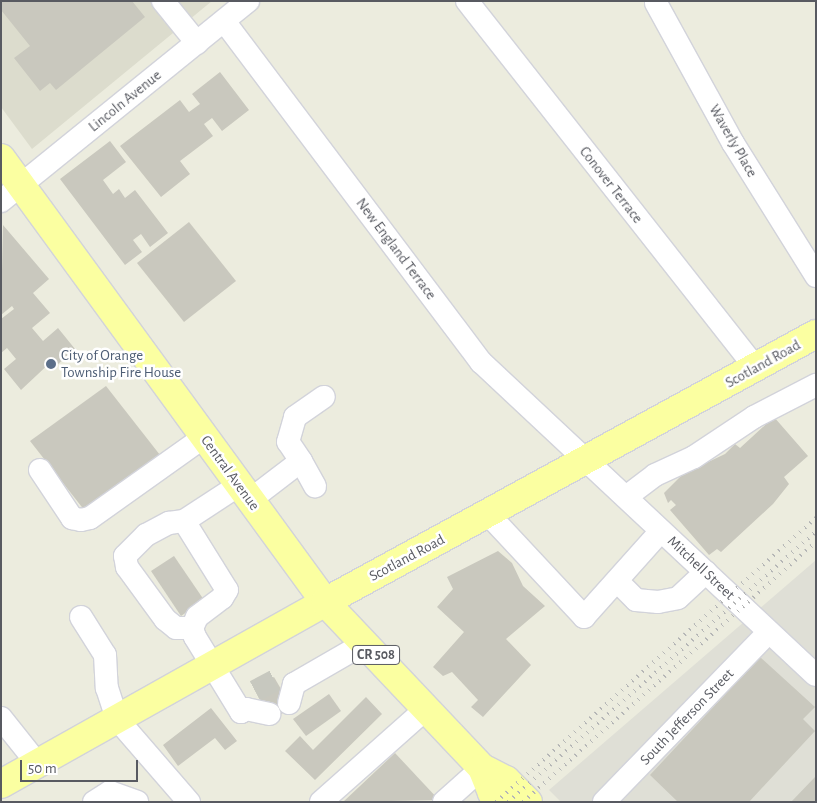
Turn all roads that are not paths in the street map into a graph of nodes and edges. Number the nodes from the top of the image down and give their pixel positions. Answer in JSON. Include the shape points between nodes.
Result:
{"nodes":[{"id":1,"x":163,"y":1,"type":"edge"},
{"id":2,"x":248,"y":1,"type":"edge"},
{"id":3,"x":467,"y":1,"type":"edge"},
{"id":4,"x":656,"y":3,"type":"dead end"},
{"id":5,"x":224,"y":21,"type":"junction"},
{"id":6,"x":196,"y":43,"type":"junction"},
{"id":7,"x":1,"y":158,"type":"edge"},
{"id":8,"x":11,"y":193,"type":"edge"},
{"id":9,"x":816,"y":276,"type":"edge"},
{"id":10,"x":816,"y":334,"type":"edge"},
{"id":11,"x":756,"y":368,"type":"junction"},
{"id":12,"x":816,"y":385,"type":"edge"},
{"id":13,"x":324,"y":397,"type":"dead end"},
{"id":14,"x":204,"y":437,"type":"junction"},
{"id":15,"x":300,"y":461,"type":"junction"},
{"id":16,"x":587,"y":461,"type":"junction"},
{"id":17,"x":40,"y":470,"type":"dead end"},
{"id":18,"x":315,"y":486,"type":"dead end"},
{"id":19,"x":244,"y":492,"type":"junction"},
{"id":20,"x":626,"y":498,"type":"junction"},
{"id":21,"x":488,"y":514,"type":"junction"},
{"id":22,"x":184,"y":521,"type":"junction"},
{"id":23,"x":661,"y":531,"type":"junction"},
{"id":24,"x":706,"y":572,"type":"junction"},
{"id":25,"x":617,"y":581,"type":"junction"},
{"id":26,"x":325,"y":602,"type":"junction"},
{"id":27,"x":81,"y":618,"type":"dead end"},
{"id":28,"x":192,"y":628,"type":"junction"},
{"id":29,"x":769,"y":632,"type":"junction"},
{"id":30,"x":365,"y":643,"type":"junction"},
{"id":31,"x":211,"y":666,"type":"junction"},
{"id":32,"x":816,"y":675,"type":"edge"},
{"id":33,"x":427,"y":708,"type":"junction"},
{"id":34,"x":1,"y":718,"type":"edge"},
{"id":35,"x":117,"y":719,"type":"junction"},
{"id":36,"x":38,"y":763,"type":"junction"},
{"id":37,"x":482,"y":768,"type":"junction"},
{"id":38,"x":1,"y":784,"type":"edge"},
{"id":39,"x":94,"y":802,"type":"edge"},
{"id":40,"x":137,"y":802,"type":"edge"},
{"id":41,"x":189,"y":802,"type":"edge"},
{"id":42,"x":321,"y":802,"type":"edge"},
{"id":43,"x":444,"y":802,"type":"edge"},
{"id":44,"x":500,"y":802,"type":"edge"},
{"id":45,"x":528,"y":802,"type":"edge"},
{"id":46,"x":604,"y":802,"type":"edge"}],
"edges":[{"from":1,"to":6,"type":"street"},
{"from":2,"to":5,"type":"street","name":"Lincoln Avenue"},
{"from":3,"to":11,"type":"street","name":"Conover Terrace"},
{"from":4,"to":9,"type":"street","name":"Waverly Place","via":[[733,143]]},
{"from":5,"to":6,"type":"street","name":"Lincoln Avenue"},
{"from":5,"to":16,"type":"street","name":"New England Terrace","via":[[481,362]]},
{"from":6,"to":8,"type":"street","name":"Lincoln Avenue"},
{"from":7,"to":8,"type":"main road","name":"Central Avenue","number":"CR 508"},
{"from":8,"to":14,"type":"main road","name":"Central Avenue","number":"CR 508"},
{"from":10,"to":11,"type":"main road","name":"Scotland Road"},
{"from":11,"to":16,"type":"main road","name":"Scotland Road"},
{"from":12,"to":20,"type":"street","via":[[655,475]]},
{"from":13,"to":15,"type":"street","via":[[295,418],[288,442]]},
{"from":14,"to":17,"type":"street","via":[[90,518],[81,520],[72,518]]},
{"from":14,"to":19,"type":"main road","name":"Central Avenue","number":"CR 508"},
{"from":15,"to":18,"type":"street"},
{"from":15,"to":19,"type":"street"},
{"from":16,"to":20,"type":"street","name":"Mitchell Street"},
{"from":16,"to":21,"type":"main road","name":"Scotland Road"},
{"from":19,"to":22,"type":"street"},
{"from":19,"to":26,"type":"main road","name":"Central Avenue","number":"CR 508"},
{"from":20,"to":23,"type":"street","name":"Mitchell Street"},
{"from":21,"to":25,"type":"street","via":[[584,618]]},
{"from":21,"to":26,"type":"main road","name":"Scotland Road"},
{"from":22,"to":28,"type":"street","via":[[227,590],[222,598],[197,617]]},
{"from":22,"to":28,"type":"street","via":[[169,523],[146,536],[126,556],[127,567],[165,619],[176,628]]},
{"from":23,"to":24,"type":"street","name":"Mitchell Street"},
{"from":23,"to":25,"type":"street"},
{"from":24,"to":25,"type":"street","via":[[678,598],[658,602],[636,600]]},
{"from":24,"to":29,"type":"street","name":"Mitchell Street"},
{"from":26,"to":30,"type":"main road","name":"Central Avenue","number":"CR 508"},
{"from":26,"to":31,"type":"main road","name":"Scotland Road"},
{"from":27,"to":35,"type":"street","via":[[104,655],[106,688]]},
{"from":28,"to":31,"type":"street"},
{"from":29,"to":32,"type":"street","name":"Mitchell Street"},
{"from":29,"to":46,"type":"street","name":"South Jefferson Street"},
{"from":30,"to":31,"type":"street","via":[[241,712]]},
{"from":30,"to":33,"type":"main road","name":"Central Avenue","number":"CR 508"},
{"from":31,"to":35,"type":"main road","name":"Scotland Road"},
{"from":33,"to":37,"type":"main road","name":"Central Avenue","number":"CR 508"},
{"from":33,"to":42,"type":"street"},
{"from":34,"to":36,"type":"street"},
{"from":35,"to":36,"type":"main road","name":"Scotland Road"},
{"from":35,"to":41,"type":"street"},
{"from":36,"to":38,"type":"main road","name":"Scotland Road"},
{"from":37,"to":43,"type":"street"},
{"from":37,"to":44,"type":"main road","name":"Central Avenue","number":"CR 508","via":[[492,793]]},
{"from":37,"to":45,"type":"main road","name":"Central Avenue","number":"CR 508","via":[[506,780]]},
{"from":39,"to":40,"type":"street","via":[[110,792]]}]}
